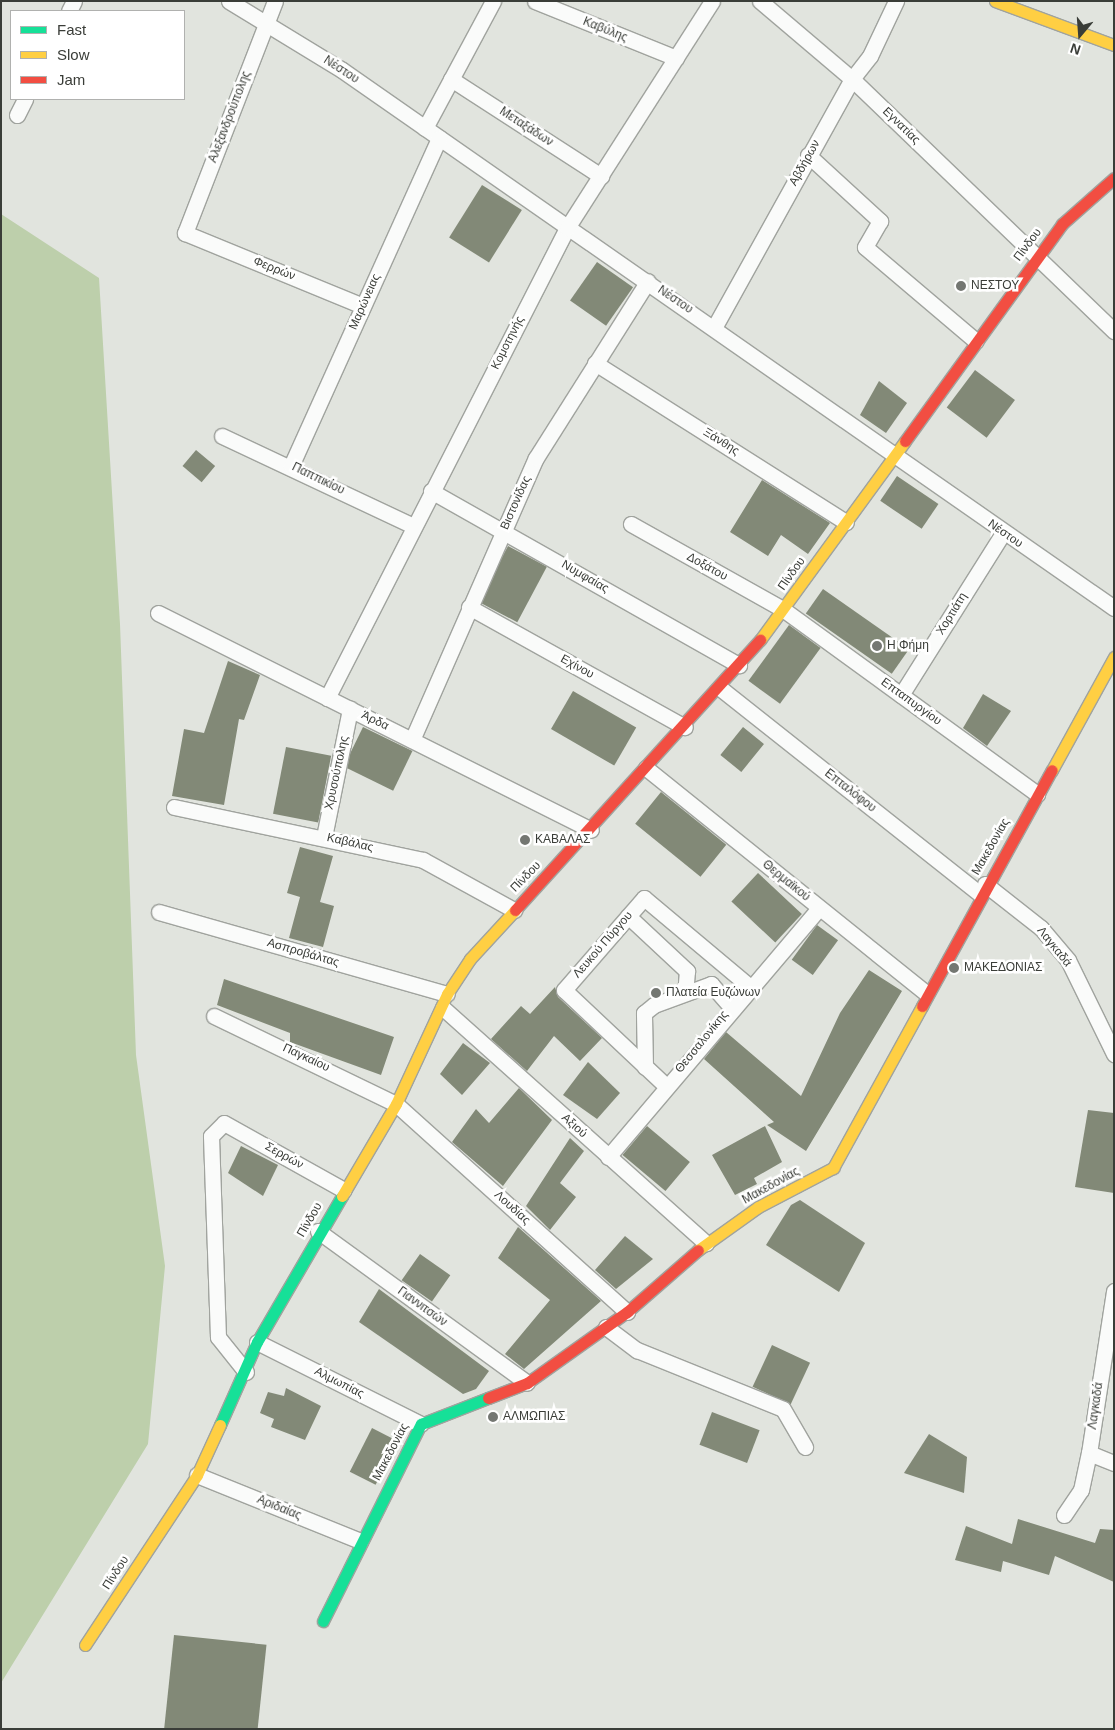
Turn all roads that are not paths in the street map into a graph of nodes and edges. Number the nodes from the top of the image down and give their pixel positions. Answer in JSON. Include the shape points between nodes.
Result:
{"nodes":[{"id":1,"x":229,"y":1,"type":"edge"},
{"id":2,"x":275,"y":1,"type":"edge"},
{"id":3,"x":493,"y":1,"type":"edge"},
{"id":4,"x":535,"y":1,"type":"edge"},
{"id":5,"x":712,"y":1,"type":"edge"},
{"id":6,"x":760,"y":1,"type":"edge"},
{"id":7,"x":896,"y":1,"type":"edge"},
{"id":8,"x":995,"y":1,"type":"edge"},
{"id":9,"x":266,"y":26,"type":"junction"},
{"id":10,"x":1114,"y":45,"type":"edge"},
{"id":11,"x":676,"y":58,"type":"junction"},
{"id":12,"x":451,"y":78,"type":"junction"},
{"id":13,"x":852,"y":79,"type":"junction"},
{"id":14,"x":25,"y":100,"type":"edge"},
{"id":15,"x":17,"y":116,"type":"dead end"},
{"id":16,"x":425,"y":128,"type":"junction"},
{"id":17,"x":439,"y":138,"type":"junction"},
{"id":18,"x":808,"y":156,"type":"junction"},
{"id":19,"x":600,"y":176,"type":"junction"},
{"id":20,"x":1114,"y":178,"type":"edge"},
{"id":21,"x":567,"y":228,"type":"junction"},
{"id":22,"x":185,"y":233,"type":"joint"},
{"id":23,"x":1036,"y":258,"type":"junction"},
{"id":24,"x":648,"y":281,"type":"junction"},
{"id":25,"x":363,"y":306,"type":"junction"},
{"id":26,"x":715,"y":326,"type":"junction"},
{"id":27,"x":1114,"y":331,"type":"edge"},
{"id":28,"x":976,"y":341,"type":"junction"},
{"id":29,"x":595,"y":363,"type":"junction"},
{"id":30,"x":222,"y":436,"type":"dead end"},
{"id":31,"x":893,"y":456,"type":"junction"},
{"id":32,"x":291,"y":466,"type":"junction"},
{"id":33,"x":430,"y":491,"type":"junction"},
{"id":34,"x":846,"y":522,"type":"junction"},
{"id":35,"x":631,"y":524,"type":"dead end"},
{"id":36,"x":413,"y":526,"type":"junction"},
{"id":37,"x":503,"y":531,"type":"junction"},
{"id":38,"x":1003,"y":533,"type":"junction"},
{"id":39,"x":469,"y":607,"type":"junction"},
{"id":40,"x":1114,"y":608,"type":"edge"},
{"id":41,"x":784,"y":610,"type":"junction"},
{"id":42,"x":158,"y":613,"type":"dead end"},
{"id":43,"x":1114,"y":657,"type":"edge"},
{"id":44,"x":739,"y":665,"type":"junction"},
{"id":45,"x":720,"y":688,"type":"junction"},
{"id":46,"x":901,"y":695,"type":"junction"},
{"id":47,"x":327,"y":698,"type":"junction"},
{"id":48,"x":350,"y":709,"type":"junction"},
{"id":49,"x":684,"y":727,"type":"junction"},
{"id":50,"x":412,"y":740,"type":"junction"},
{"id":51,"x":646,"y":768,"type":"junction"},
{"id":52,"x":1037,"y":794,"type":"junction"},
{"id":53,"x":174,"y":807,"type":"dead end"},
{"id":54,"x":591,"y":830,"type":"junction"},
{"id":55,"x":324,"y":837,"type":"junction"},
{"id":56,"x":983,"y":889,"type":"junction"},
{"id":57,"x":819,"y":908,"type":"junction"},
{"id":58,"x":514,"y":910,"type":"junction"},
{"id":59,"x":159,"y":912,"type":"dead end"},
{"id":60,"x":628,"y":916,"type":"junction"},
{"id":61,"x":749,"y":986,"type":"junction"},
{"id":62,"x":685,"y":993,"type":"junction"},
{"id":63,"x":926,"y":993,"type":"junction"},
{"id":64,"x":445,"y":1001,"type":"junction"},
{"id":65,"x":731,"y":1007,"type":"junction"},
{"id":66,"x":214,"y":1016,"type":"dead end"},
{"id":67,"x":1114,"y":1054,"type":"edge"},
{"id":68,"x":645,"y":1067,"type":"junction"},
{"id":69,"x":666,"y":1086,"type":"junction"},
{"id":70,"x":396,"y":1104,"type":"junction"},
{"id":71,"x":608,"y":1157,"type":"junction"},
{"id":72,"x":344,"y":1190,"type":"junction"},
{"id":73,"x":318,"y":1231,"type":"junction"},
{"id":74,"x":706,"y":1243,"type":"junction"},
{"id":75,"x":1114,"y":1291,"type":"edge"},
{"id":76,"x":628,"y":1312,"type":"junction"},
{"id":77,"x":606,"y":1327,"type":"junction"},
{"id":78,"x":257,"y":1342,"type":"junction"},
{"id":79,"x":246,"y":1372,"type":"junction"},
{"id":80,"x":527,"y":1383,"type":"junction"},
{"id":81,"x":421,"y":1424,"type":"junction"},
{"id":82,"x":805,"y":1447,"type":"dead end"},
{"id":83,"x":1089,"y":1452,"type":"junction"},
{"id":84,"x":1114,"y":1463,"type":"edge"},
{"id":85,"x":197,"y":1475,"type":"junction"},
{"id":86,"x":1064,"y":1515,"type":"dead end"},
{"id":87,"x":360,"y":1540,"type":"junction"},
{"id":88,"x":323,"y":1621,"type":"dead end"},
{"id":89,"x":85,"y":1645,"type":"dead end"}],
"edges":[{"from":1,"to":9,"type":"street","name":"Νέστου"},
{"from":2,"to":9,"type":"street","name":"Αλεξανδρούπολης"},
{"from":3,"to":12,"type":"street"},
{"from":4,"to":11,"type":"street","name":"Καβύλης"},
{"from":5,"to":11,"type":"street","name":"Κομοτηνής"},
{"from":6,"to":13,"type":"street","name":"Εγνατίας"},
{"from":7,"to":13,"type":"street","name":"Αβδήρων","via":[[870,56]]},
{"from":8,"to":10,"type":"street"},
{"from":9,"to":16,"type":"street","name":"Νέστου","via":[[342,70]]},
{"from":9,"to":22,"type":"street","name":"Αλεξανδρούπολης"},
{"from":11,"to":19,"type":"street","name":"Κομοτηνής"},
{"from":12,"to":16,"type":"street"},
{"from":12,"to":19,"type":"street","name":"Μεταξάδων"},
{"from":13,"to":18,"type":"street","name":"Αβδήρων"},
{"from":13,"to":23,"type":"street","name":"Εγνατίας"},
{"from":14,"to":15,"type":"street"},
{"from":16,"to":17,"type":"street","name":"Νέστου"},
{"from":17,"to":21,"type":"street","name":"Νέστου"},
{"from":17,"to":25,"type":"street","name":"Μαρώνειας"},
{"from":18,"to":26,"type":"street","name":"Αβδήρων"},
{"from":18,"to":28,"type":"street","via":[[880,221],[865,247]]},
{"from":19,"to":21,"type":"street","name":"Κομοτηνής"},
{"from":20,"to":23,"type":"street","name":"Πίνδου","via":[[1062,224]]},
{"from":21,"to":24,"type":"street","name":"Νέστου"},
{"from":21,"to":33,"type":"street","name":"Κομοτηνής"},
{"from":22,"to":25,"type":"street","name":"Φερρών"},
{"from":23,"to":27,"type":"street","name":"Εγνατίας"},
{"from":23,"to":28,"type":"street","name":"Πίνδου"},
{"from":24,"to":26,"type":"street","name":"Νέστου"},
{"from":24,"to":29,"type":"street","name":"Βιστονίδας"},
{"from":25,"to":32,"type":"street","name":"Μαρώνειας"},
{"from":26,"to":31,"type":"street","name":"Νέστου"},
{"from":28,"to":31,"type":"street","name":"Πίνδου"},
{"from":29,"to":34,"type":"street","name":"Ξάνθης"},
{"from":29,"to":37,"type":"street","name":"Βιστονίδας","via":[[536,458]]},
{"from":30,"to":32,"type":"street","name":"Παππικίου"},
{"from":31,"to":34,"type":"street","name":"Πίνδου"},
{"from":31,"to":38,"type":"street","name":"Νέστου"},
{"from":32,"to":36,"type":"street","name":"Παππικίου"},
{"from":33,"to":36,"type":"street","name":"Κομοτηνής"},
{"from":33,"to":37,"type":"street","name":"Νυμφαίας"},
{"from":34,"to":41,"type":"street","name":"Πίνδου"},
{"from":35,"to":41,"type":"street","name":"Δοξάτου"},
{"from":36,"to":47,"type":"street","name":"Κομοτηνής"},
{"from":37,"to":39,"type":"street","name":"Βιστονίδας"},
{"from":37,"to":44,"type":"street","name":"Νυμφαίας"},
{"from":38,"to":40,"type":"street","name":"Νέστου"},
{"from":38,"to":46,"type":"street","name":"Χορτιάτη"},
{"from":39,"to":49,"type":"street","name":"Εχίνου"},
{"from":39,"to":50,"type":"street","name":"Βιστονίδας"},
{"from":41,"to":44,"type":"street","name":"Πίνδου"},
{"from":41,"to":46,"type":"street","name":"Επταπυργίου"},
{"from":42,"to":47,"type":"street","name":"Άρδα"},
{"from":43,"to":52,"type":"street","name":"Μακεδονίας"},
{"from":44,"to":45,"type":"street","name":"Πίνδου"},
{"from":45,"to":49,"type":"street","name":"Πίνδου"},
{"from":45,"to":56,"type":"street","name":"Επταλόφου"},
{"from":46,"to":52,"type":"street","name":"Επταπυργίου"},
{"from":47,"to":48,"type":"street","name":"Άρδα"},
{"from":48,"to":50,"type":"street","name":"Άρδα"},
{"from":48,"to":55,"type":"street","name":"Χρυσούπολης"},
{"from":49,"to":51,"type":"street","name":"Πίνδου"},
{"from":50,"to":54,"type":"street","name":"Άρδα"},
{"from":51,"to":54,"type":"street","name":"Πίνδου"},
{"from":51,"to":57,"type":"street","name":"Θερμαϊκού"},
{"from":52,"to":56,"type":"street","name":"Μακεδονίας"},
{"from":53,"to":55,"type":"street","name":"Καβάλας"},
{"from":54,"to":58,"type":"street","name":"Πίνδου"},
{"from":55,"to":58,"type":"street","name":"Καβάλας","via":[[423,860]]},
{"from":56,"to":63,"type":"street","name":"Μακεδονίας"},
{"from":56,"to":67,"type":"street","name":"Λαγκαδά","via":[[1041,928],[1068,960]]},
{"from":57,"to":61,"type":"street","name":"Θεσσαλονίκης"},
{"from":57,"to":63,"type":"street","name":"Θερμαϊκού"},
{"from":58,"to":64,"type":"street","name":"Πίνδου","via":[[470,959]]},
{"from":59,"to":64,"type":"street","name":"Ασπροβάλτας"},
{"from":60,"to":61,"type":"street","name":"Λευκού Πύργου","via":[[644,898]]},
{"from":60,"to":62,"type":"street","via":[[687,971]]},
{"from":60,"to":68,"type":"street","name":"Λευκού Πύργου","via":[[564,990]]},
{"from":61,"to":65,"type":"street","name":"Θεσσαλονίκης"},
{"from":62,"to":65,"type":"street","via":[[711,984]]},
{"from":62,"to":68,"type":"street","via":[[644,1013]]},
{"from":63,"to":74,"type":"street","name":"Μακεδονίας","via":[[833,1168],[758,1207]]},
{"from":64,"to":70,"type":"street","name":"Πίνδου"},
{"from":64,"to":71,"type":"street","name":"Αξιού"},
{"from":65,"to":69,"type":"street","name":"Θεσσαλονίκης"},
{"from":66,"to":70,"type":"street","name":"Παγκαίου"},
{"from":68,"to":69,"type":"street","name":"Λευκού Πύργου"},
{"from":69,"to":71,"type":"street","name":"Θεσσαλονίκης"},
{"from":70,"to":72,"type":"street","name":"Πίνδου"},
{"from":70,"to":76,"type":"street","name":"Λουδίας"},
{"from":71,"to":74,"type":"street","name":"Αξιού"},
{"from":72,"to":73,"type":"street","name":"Πίνδου"},
{"from":72,"to":79,"type":"street","name":"Σερρών","via":[[224,1123],[211,1136],[218,1337]]},
{"from":73,"to":78,"type":"street","name":"Πίνδου"},
{"from":73,"to":80,"type":"street","name":"Γιαννιτσών"},
{"from":74,"to":76,"type":"street","name":"Μακεδονίας"},
{"from":75,"to":83,"type":"street","name":"Λαγκαδά"},
{"from":76,"to":77,"type":"street","name":"Μακεδονίας"},
{"from":77,"to":80,"type":"street","name":"Μακεδονίας"},
{"from":77,"to":82,"type":"street","via":[[638,1350],[783,1409]]},
{"from":78,"to":79,"type":"street","name":"Πίνδου"},
{"from":78,"to":81,"type":"street","name":"Αλμωπίας"},
{"from":79,"to":85,"type":"street","name":"Πίνδου"},
{"from":80,"to":81,"type":"street","name":"Μακεδονίας"},
{"from":81,"to":87,"type":"street","name":"Μακεδονίας"},
{"from":83,"to":84,"type":"street"},
{"from":83,"to":86,"type":"street","name":"Λαγκαδά","via":[[1081,1490]]},
{"from":85,"to":87,"type":"street","name":"Αριδαίας"},
{"from":85,"to":89,"type":"street","name":"Πίνδου"},
{"from":87,"to":88,"type":"street","name":"Μακεδονίας"}]}
